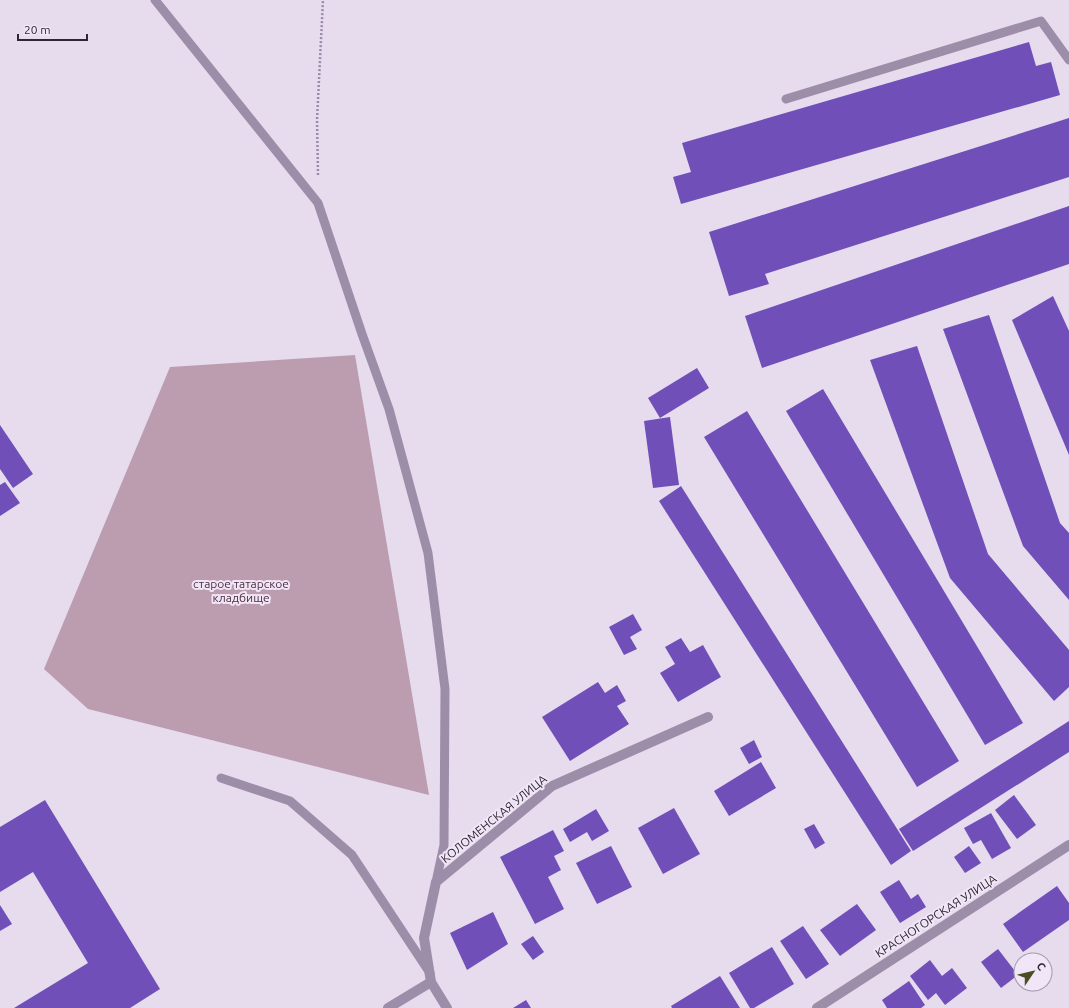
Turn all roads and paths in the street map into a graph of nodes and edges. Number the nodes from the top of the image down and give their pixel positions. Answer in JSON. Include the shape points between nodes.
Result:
{"nodes":[{"id":1,"x":155,"y":0,"type":"edge"},
{"id":2,"x":323,"y":0,"type":"edge"},
{"id":3,"x":1069,"y":60,"type":"edge"},
{"id":4,"x":786,"y":99,"type":"dead end"},
{"id":5,"x":318,"y":203,"type":"junction"},
{"id":6,"x":708,"y":717,"type":"dead end"},
{"id":7,"x":221,"y":778,"type":"dead end"},
{"id":8,"x":1069,"y":845,"type":"edge"},
{"id":9,"x":436,"y":882,"type":"junction"},
{"id":10,"x":430,"y":978,"type":"junction"},
{"id":11,"x":388,"y":1008,"type":"edge"},
{"id":12,"x":447,"y":1008,"type":"edge"},
{"id":13,"x":817,"y":1008,"type":"edge"}],
"edges":[{"from":1,"to":5,"type":"lane"},
{"from":2,"to":5,"type":"path","via":[[317,120]]},
{"from":3,"to":4,"type":"lane","via":[[1041,21]]},
{"from":5,"to":9,"type":"lane","via":[[389,409],[428,553],[445,689],[444,845]]},
{"from":6,"to":9,"type":"street","name":"КОЛОМЕНСКАЯ УЛИЦА","via":[[552,786]]},
{"from":7,"to":10,"type":"lane","via":[[290,801],[352,855]]},
{"from":8,"to":13,"type":"street","name":"КРАСНОГОРСКАЯ УЛИЦА"},
{"from":9,"to":10,"type":"street","via":[[424,938]]},
{"from":10,"to":11,"type":"street"},
{"from":10,"to":12,"type":"street"}]}
